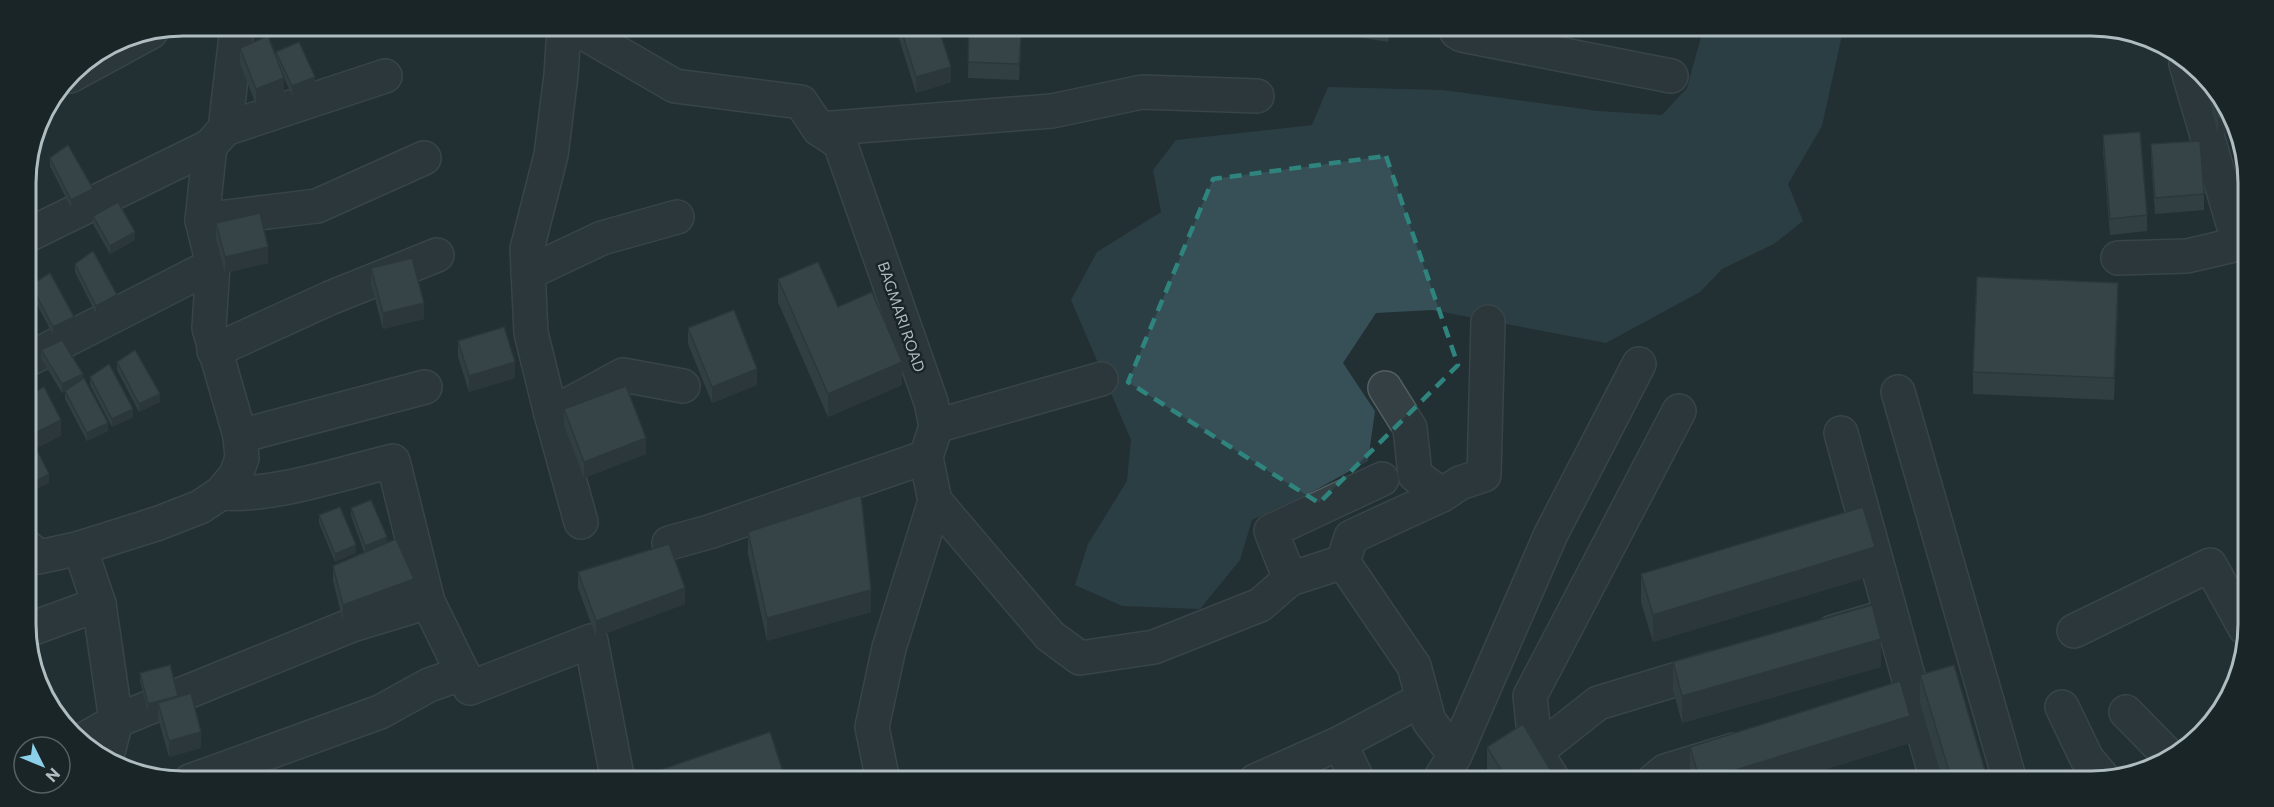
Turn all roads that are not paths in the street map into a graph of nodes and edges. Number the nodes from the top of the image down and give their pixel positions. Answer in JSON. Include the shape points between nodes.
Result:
{"nodes":[{"id":1,"x":238,"y":36,"type":"edge"},
{"id":2,"x":571,"y":36,"type":"edge"},
{"id":3,"x":589,"y":36,"type":"edge"},
{"id":4,"x":1467,"y":36,"type":"edge"},
{"id":5,"x":2189,"y":73,"type":"edge"},
{"id":6,"x":385,"y":76,"type":"dead end"},
{"id":7,"x":1671,"y":76,"type":"dead end"},
{"id":8,"x":1257,"y":96,"type":"dead end"},
{"id":9,"x":819,"y":129,"type":"junction"},
{"id":10,"x":218,"y":137,"type":"junction"},
{"id":11,"x":424,"y":158,"type":"dead end"},
{"id":12,"x":677,"y":218,"type":"dead end"},
{"id":13,"x":202,"y":220,"type":"junction"},
{"id":14,"x":2238,"y":227,"type":"edge"},
{"id":15,"x":36,"y":231,"type":"edge"},
{"id":16,"x":2238,"y":244,"type":"edge"},
{"id":17,"x":437,"y":255,"type":"dead end"},
{"id":18,"x":2118,"y":258,"type":"dead end"},
{"id":19,"x":213,"y":265,"type":"junction"},
{"id":20,"x":528,"y":273,"type":"junction"},
{"id":21,"x":1488,"y":322,"type":"dead end"},
{"id":22,"x":214,"y":351,"type":"junction"},
{"id":23,"x":36,"y":355,"type":"edge"},
{"id":24,"x":1639,"y":364,"type":"dead end"},
{"id":25,"x":1101,"y":379,"type":"dead end"},
{"id":26,"x":683,"y":386,"type":"dead end"},
{"id":27,"x":425,"y":387,"type":"dead end"},
{"id":28,"x":1385,"y":388,"type":"dead end"},
{"id":29,"x":1898,"y":392,"type":"dead end"},
{"id":30,"x":1679,"y":411,"type":"dead end"},
{"id":31,"x":551,"y":414,"type":"junction"},
{"id":32,"x":936,"y":426,"type":"junction"},
{"id":33,"x":1841,"y":433,"type":"dead end"},
{"id":34,"x":240,"y":436,"type":"junction"},
{"id":35,"x":926,"y":457,"type":"junction"},
{"id":36,"x":1382,"y":479,"type":"dead end"},
{"id":37,"x":221,"y":493,"type":"junction"},
{"id":38,"x":1442,"y":495,"type":"junction"},
{"id":39,"x":935,"y":501,"type":"junction"},
{"id":40,"x":581,"y":522,"type":"dead end"},
{"id":41,"x":669,"y":543,"type":"edge"},
{"id":42,"x":80,"y":548,"type":"junction"},
{"id":43,"x":36,"y":555,"type":"edge"},
{"id":44,"x":1343,"y":562,"type":"junction"},
{"id":45,"x":1290,"y":579,"type":"junction"},
{"id":46,"x":428,"y":602,"type":"junction"},
{"id":47,"x":99,"y":604,"type":"junction"},
{"id":48,"x":1891,"y":615,"type":"junction"},
{"id":49,"x":2238,"y":615,"type":"edge"},
{"id":50,"x":36,"y":627,"type":"edge"},
{"id":51,"x":2074,"y":631,"type":"dead end"},
{"id":52,"x":1801,"y":642,"type":"edge"},
{"id":53,"x":1745,"y":659,"type":"edge"},
{"id":54,"x":463,"y":673,"type":"junction"},
{"id":55,"x":1913,"y":694,"type":"junction"},
{"id":56,"x":1423,"y":699,"type":"junction"},
{"id":57,"x":1880,"y":705,"type":"edge"},
{"id":58,"x":2062,"y":707,"type":"dead end"},
{"id":59,"x":2127,"y":712,"type":"dead end"},
{"id":60,"x":116,"y":721,"type":"junction"},
{"id":61,"x":88,"y":737,"type":"edge"},
{"id":62,"x":1767,"y":740,"type":"edge"},
{"id":63,"x":1341,"y":743,"type":"junction"},
{"id":64,"x":108,"y":750,"type":"edge"},
{"id":65,"x":2164,"y":751,"type":"edge"},
{"id":66,"x":1536,"y":752,"type":"junction"},
{"id":67,"x":1447,"y":768,"type":"edge"},
{"id":68,"x":220,"y":771,"type":"edge"},
{"id":69,"x":616,"y":771,"type":"edge"},
{"id":70,"x":881,"y":771,"type":"edge"},
{"id":71,"x":1278,"y":771,"type":"edge"},
{"id":72,"x":1354,"y":771,"type":"edge"},
{"id":73,"x":1548,"y":771,"type":"edge"},
{"id":74,"x":1682,"y":771,"type":"edge"},
{"id":75,"x":1934,"y":771,"type":"edge"},
{"id":76,"x":2007,"y":771,"type":"edge"},
{"id":77,"x":2097,"y":771,"type":"edge"}],
"edges":[{"from":1,"to":10,"type":"street"},
{"from":2,"to":20,"type":"street","via":[[563,43],[551,155],[526,249]]},
{"from":3,"to":9,"type":"street","name":"BAGMARI ROAD","via":[[675,86],[801,102]]},
{"from":4,"to":7,"type":"street"},
{"from":5,"to":14,"type":"street"},
{"from":6,"to":10,"type":"street"},
{"from":8,"to":9,"type":"street","via":[[1143,92],[1052,111]]},
{"from":9,"to":32,"type":"street","name":"BAGMARI ROAD","via":[[840,143]]},
{"from":10,"to":13,"type":"street"},
{"from":10,"to":15,"type":"street"},
{"from":11,"to":13,"type":"street","via":[[317,206]]},
{"from":12,"to":20,"type":"street","via":[[602,238]]},
{"from":13,"to":19,"type":"street"},
{"from":16,"to":18,"type":"street","via":[[2187,256]]},
{"from":17,"to":22,"type":"street"},
{"from":19,"to":22,"type":"street","via":[[209,328]]},
{"from":19,"to":23,"type":"street"},
{"from":20,"to":31,"type":"street","via":[[531,333]]},
{"from":21,"to":38,"type":"street","via":[[1484,475],[1460,483]]},
{"from":22,"to":34,"type":"street"},
{"from":24,"to":67,"type":"street","via":[[1551,534]]},
{"from":25,"to":32,"type":"street"},
{"from":26,"to":31,"type":"street","via":[[623,375]]},
{"from":27,"to":34,"type":"street"},
{"from":28,"to":38,"type":"street","via":[[1410,428],[1415,475]]},
{"from":29,"to":76,"type":"street"},
{"from":30,"to":66,"type":"street","via":[[1530,696]]},
{"from":31,"to":40,"type":"street"},
{"from":32,"to":35,"type":"street"},
{"from":33,"to":48,"type":"street"},
{"from":34,"to":37,"type":"street","via":[[242,458],[236,475]]},
{"from":35,"to":39,"type":"street"},
{"from":35,"to":41,"type":"street"},
{"from":36,"to":45,"type":"street","via":[[1271,531]]},
{"from":37,"to":42,"type":"street","via":[[200,507],[159,523]]},
{"from":37,"to":46,"type":"street","via":[[243,495],[278,489],[393,461]]},
{"from":38,"to":44,"type":"street","via":[[1352,537]]},
{"from":39,"to":45,"type":"street","via":[[1050,636],[1080,658],[1154,647],[1260,605]]},
{"from":39,"to":70,"type":"street","via":[[889,648],[872,727]]},
{"from":42,"to":43,"type":"street"},
{"from":42,"to":47,"type":"street"},
{"from":44,"to":45,"type":"street"},
{"from":44,"to":56,"type":"street","via":[[1414,666]]},
{"from":46,"to":54,"type":"street"},
{"from":46,"to":60,"type":"street","via":[[352,625]]},
{"from":47,"to":50,"type":"street"},
{"from":47,"to":60,"type":"street"},
{"from":48,"to":52,"type":"street"},
{"from":48,"to":55,"type":"street"},
{"from":49,"to":51,"type":"street","via":[[2210,564]]},
{"from":53,"to":66,"type":"street","via":[[1598,703]]},
{"from":54,"to":68,"type":"street","via":[[429,685],[380,712]]},
{"from":54,"to":69,"type":"street","via":[[470,688],[591,641]]},
{"from":55,"to":57,"type":"street"},
{"from":55,"to":75,"type":"street"},
{"from":56,"to":63,"type":"street"},
{"from":56,"to":67,"type":"street"},
{"from":58,"to":77,"type":"street","via":[[2087,759]]},
{"from":59,"to":65,"type":"street"},
{"from":60,"to":61,"type":"street"},
{"from":60,"to":64,"type":"street"},
{"from":62,"to":74,"type":"street"},
{"from":63,"to":71,"type":"street"},
{"from":63,"to":72,"type":"street"},
{"from":66,"to":73,"type":"street"}]}
